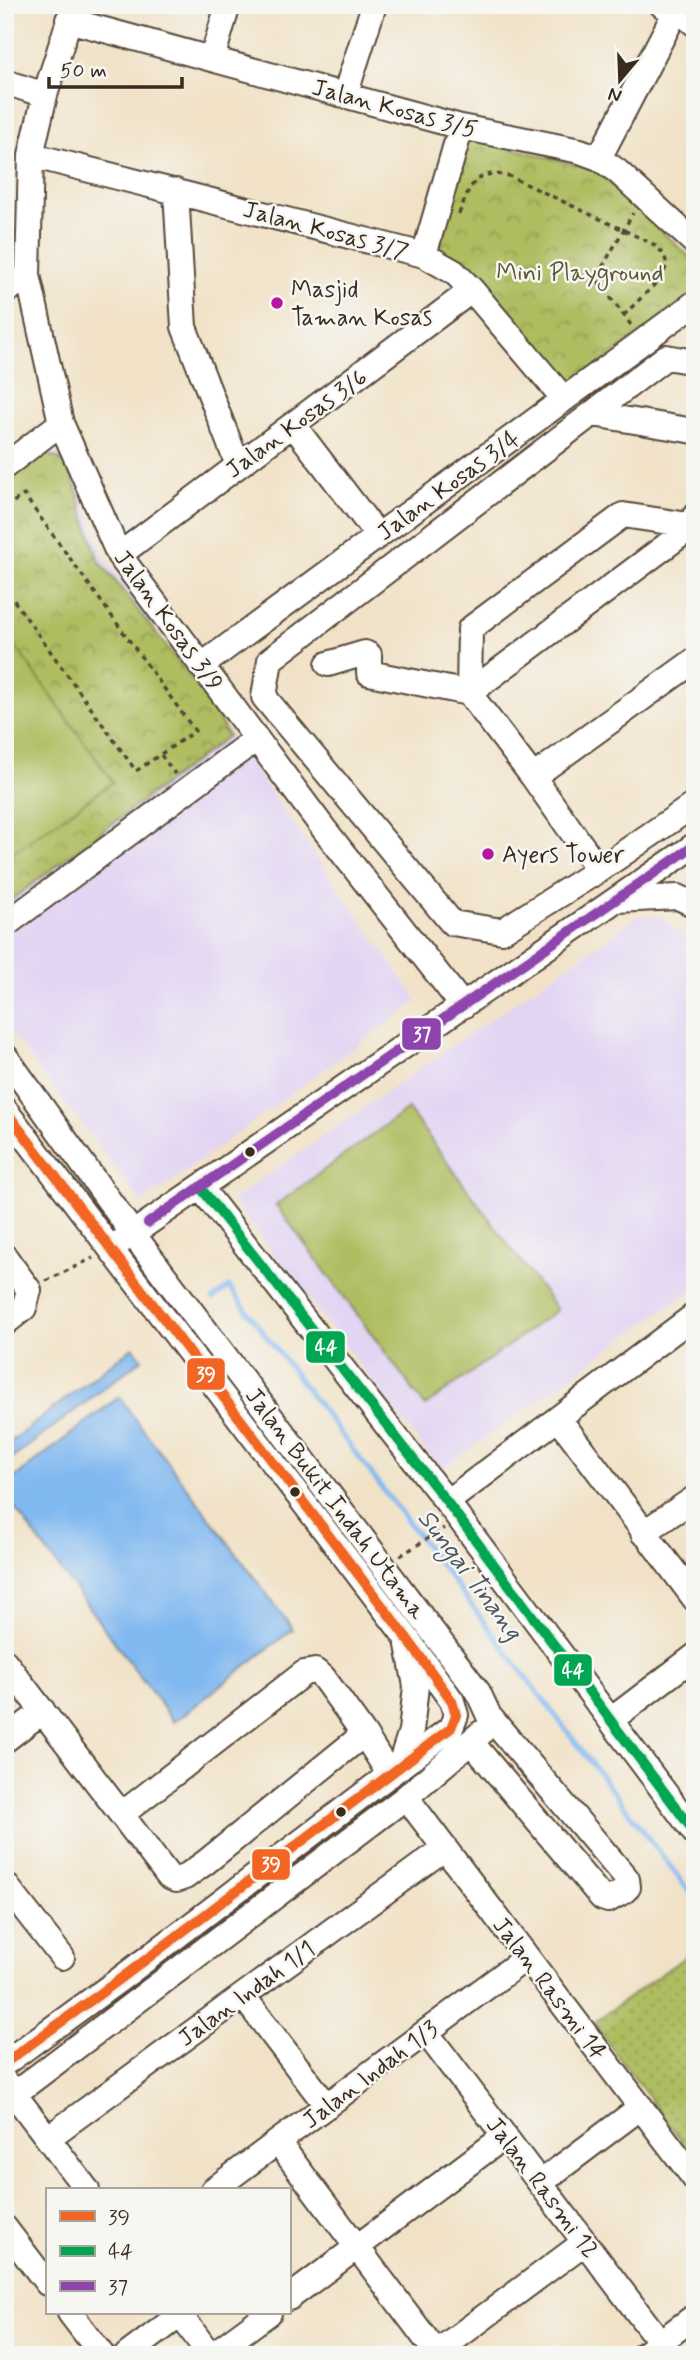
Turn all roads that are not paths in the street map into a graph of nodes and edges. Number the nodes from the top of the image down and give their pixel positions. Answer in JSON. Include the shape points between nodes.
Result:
{"nodes":[{"id":1,"x":229,"y":5,"type":"edge"},
{"id":2,"x":374,"y":5,"type":"edge"},
{"id":3,"x":71,"y":13,"type":"edge"},
{"id":4,"x":678,"y":13,"type":"edge"},
{"id":5,"x":212,"y":59,"type":"junction"},
{"id":6,"x":5,"y":82,"type":"edge"},
{"id":7,"x":45,"y":95,"type":"junction"},
{"id":8,"x":345,"y":95,"type":"junction"},
{"id":9,"x":461,"y":127,"type":"junction"},
{"id":10,"x":31,"y":156,"type":"junction"},
{"id":11,"x":599,"y":158,"type":"junction"},
{"id":12,"x":176,"y":191,"type":"junction"},
{"id":13,"x":695,"y":243,"type":"edge"},
{"id":14,"x":424,"y":255,"type":"junction"},
{"id":15,"x":28,"y":275,"type":"junction"},
{"id":16,"x":472,"y":290,"type":"junction"},
{"id":17,"x":5,"y":292,"type":"edge"},
{"id":18,"x":695,"y":303,"type":"edge"},
{"id":19,"x":695,"y":362,"type":"edge"},
{"id":20,"x":564,"y":399,"type":"junction"},
{"id":21,"x":593,"y":414,"type":"junction"},
{"id":22,"x":61,"y":423,"type":"junction"},
{"id":23,"x":294,"y":426,"type":"junction"},
{"id":24,"x":695,"y":429,"type":"edge"},
{"id":25,"x":695,"y":446,"type":"edge"},
{"id":26,"x":238,"y":465,"type":"junction"},
{"id":27,"x":5,"y":466,"type":"edge"},
{"id":28,"x":694,"y":522,"type":"edge"},
{"id":29,"x":378,"y":536,"type":"junction"},
{"id":30,"x":119,"y":555,"type":"junction"},
{"id":31,"x":695,"y":660,"type":"edge"},
{"id":32,"x":328,"y":664,"type":"dead end"},
{"id":33,"x":201,"y":666,"type":"junction"},
{"id":34,"x":469,"y":693,"type":"junction"},
{"id":35,"x":256,"y":739,"type":"junction"},
{"id":36,"x":533,"y":777,"type":"junction"},
{"id":37,"x":695,"y":804,"type":"edge"},
{"id":38,"x":695,"y":845,"type":"edge"},
{"id":39,"x":668,"y":863,"type":"junction"},
{"id":40,"x":599,"y":870,"type":"junction"},
{"id":41,"x":695,"y":898,"type":"edge"},
{"id":42,"x":615,"y":901,"type":"junction"},
{"id":43,"x":695,"y":905,"type":"edge"},
{"id":44,"x":5,"y":925,"type":"edge"},
{"id":45,"x":463,"y":1006,"type":"junction"},
{"id":46,"x":5,"y":1056,"type":"edge"},
{"id":47,"x":5,"y":1110,"type":"edge"},
{"id":48,"x":200,"y":1187,"type":"junction"},
{"id":49,"x":133,"y":1234,"type":"junction"},
{"id":50,"x":110,"y":1250,"type":"junction"},
{"id":51,"x":5,"y":1257,"type":"edge"},
{"id":52,"x":20,"y":1307,"type":"edge"},
{"id":53,"x":695,"y":1315,"type":"edge"},
{"id":54,"x":559,"y":1419,"type":"junction"},
{"id":55,"x":695,"y":1498,"type":"edge"},
{"id":56,"x":447,"y":1502,"type":"junction"},
{"id":57,"x":643,"y":1533,"type":"junction"},
{"id":58,"x":695,"y":1600,"type":"edge"},
{"id":59,"x":406,"y":1637,"type":"junction"},
{"id":60,"x":695,"y":1656,"type":"edge"},
{"id":61,"x":5,"y":1661,"type":"edge"},
{"id":62,"x":43,"y":1711,"type":"junction"},
{"id":63,"x":489,"y":1716,"type":"junction"},
{"id":64,"x":611,"y":1720,"type":"junction"},
{"id":65,"x":364,"y":1734,"type":"junction"},
{"id":66,"x":5,"y":1740,"type":"edge"},
{"id":67,"x":472,"y":1743,"type":"junction"},
{"id":68,"x":395,"y":1771,"type":"junction"},
{"id":69,"x":406,"y":1797,"type":"junction"},
{"id":70,"x":122,"y":1814,"type":"junction"},
{"id":71,"x":695,"y":1833,"type":"edge"},
{"id":72,"x":445,"y":1848,"type":"junction"},
{"id":73,"x":206,"y":1862,"type":"junction"},
{"id":74,"x":5,"y":1884,"type":"edge"},
{"id":75,"x":232,"y":1895,"type":"junction"},
{"id":76,"x":248,"y":1915,"type":"junction"},
{"id":77,"x":62,"y":1957,"type":"dead end"},
{"id":78,"x":527,"y":1957,"type":"junction"},
{"id":79,"x":243,"y":1996,"type":"junction"},
{"id":80,"x":426,"y":2032,"type":"junction"},
{"id":81,"x":5,"y":2063,"type":"edge"},
{"id":82,"x":8,"y":2092,"type":"edge"},
{"id":83,"x":327,"y":2106,"type":"junction"},
{"id":84,"x":641,"y":2108,"type":"junction"},
{"id":85,"x":505,"y":2136,"type":"junction"},
{"id":86,"x":48,"y":2138,"type":"junction"},
{"id":87,"x":278,"y":2142,"type":"junction"},
{"id":88,"x":695,"y":2179,"type":"edge"},
{"id":89,"x":540,"y":2183,"type":"junction"},
{"id":90,"x":86,"y":2188,"type":"edge"},
{"id":91,"x":217,"y":2188,"type":"edge"},
{"id":92,"x":5,"y":2228,"type":"edge"},
{"id":93,"x":585,"y":2242,"type":"junction"},
{"id":94,"x":357,"y":2247,"type":"junction"},
{"id":95,"x":46,"y":2282,"type":"edge"},
{"id":96,"x":290,"y":2297,"type":"edge"},
{"id":97,"x":71,"y":2314,"type":"edge"},
{"id":98,"x":179,"y":2314,"type":"edge"},
{"id":99,"x":268,"y":2314,"type":"edge"},
{"id":100,"x":695,"y":2316,"type":"edge"},
{"id":101,"x":652,"y":2348,"type":"edge"},
{"id":102,"x":436,"y":2354,"type":"edge"},
{"id":103,"x":102,"y":2355,"type":"edge"},
{"id":104,"x":127,"y":2355,"type":"edge"},
{"id":105,"x":211,"y":2355,"type":"edge"}],
"edges":[{"from":1,"to":5,"type":"street"},
{"from":2,"to":8,"type":"street"},
{"from":3,"to":5,"type":"street","name":"Jalan Kosas 3/5"},
{"from":3,"to":7,"type":"street","name":"Jalan Kosas 3/9"},
{"from":4,"to":11,"type":"street"},
{"from":5,"to":8,"type":"street","name":"Jalan Kosas 3/5"},
{"from":6,"to":7,"type":"street"},
{"from":7,"to":10,"type":"street","name":"Jalan Kosas 3/9"},
{"from":8,"to":9,"type":"street","name":"Jalan Kosas 3/5"},
{"from":9,"to":11,"type":"street","name":"Jalan Kosas 3/5"},
{"from":9,"to":14,"type":"street"},
{"from":10,"to":12,"type":"street","name":"Jalan Kosas 3/7"},
{"from":10,"to":15,"type":"street","name":"Jalan Kosas 3/9"},
{"from":11,"to":13,"type":"street","name":"Jalan Kosas 3/5"},
{"from":12,"to":14,"type":"street","name":"Jalan Kosas 3/7"},
{"from":12,"to":26,"type":"street","via":[[184,327]]},
{"from":14,"to":16,"type":"street","name":"Jalan Kosas 3/7","via":[[454,272]]},
{"from":15,"to":17,"type":"street"},
{"from":15,"to":22,"type":"street","name":"Jalan Kosas 3/9"},
{"from":16,"to":20,"type":"street","name":"Jalan Kosas 3/7"},
{"from":16,"to":23,"type":"street","name":"Jalan Kosas 3/6"},
{"from":18,"to":20,"type":"street","name":"Jalan Kosas 3/4"},
{"from":19,"to":21,"type":"street","via":[[666,357]]},
{"from":20,"to":29,"type":"street","name":"Jalan Kosas 3/4"},
{"from":21,"to":24,"type":"street"},
{"from":21,"to":40,"type":"street","via":[[270,660],[264,697],[452,923],[502,931]]},
{"from":22,"to":27,"type":"street"},
{"from":22,"to":30,"type":"street","name":"Jalan Kosas 3/9"},
{"from":23,"to":26,"type":"street","name":"Jalan Kosas 3/6"},
{"from":23,"to":29,"type":"street"},
{"from":24,"to":25,"type":"street"},
{"from":26,"to":30,"type":"street","name":"Jalan Kosas 3/6"},
{"from":28,"to":34,"type":"street"},
{"from":28,"to":34,"type":"street","via":[[623,515],[470,629]]},
{"from":29,"to":33,"type":"street","name":"Jalan Kosas 3/4"},
{"from":30,"to":33,"type":"street","name":"Jalan Kosas 3/9"},
{"from":31,"to":36,"type":"street"},
{"from":32,"to":34,"type":"street","via":[[365,653],[369,673]]},
{"from":33,"to":35,"type":"street","name":"Jalan Kosas 3/9"},
{"from":34,"to":36,"type":"street"},
{"from":35,"to":44,"type":"street"},
{"from":35,"to":45,"type":"street","name":"Jalan Kosas 3/9"},
{"from":36,"to":40,"type":"street"},
{"from":37,"to":40,"type":"street"},
{"from":38,"to":39,"type":"street"},
{"from":39,"to":41,"type":"street"},
{"from":39,"to":42,"type":"street"},
{"from":42,"to":43,"type":"street","via":[[678,897]]},
{"from":42,"to":45,"type":"street"},
{"from":45,"to":48,"type":"street"},
{"from":46,"to":49,"type":"street","name":"Jalan Bukit Indah Utama"},
{"from":47,"to":50,"type":"street","name":"Jalan Bukit Indah Utama"},
{"from":48,"to":49,"type":"street"},
{"from":48,"to":56,"type":"street"},
{"from":49,"to":50,"type":"street"},
{"from":49,"to":63,"type":"street","name":"Jalan Bukit Indah Utama","via":[[478,1692]]},
{"from":50,"to":59,"type":"street","name":"Jalan Bukit Indah Utama"},
{"from":51,"to":52,"type":"street"},
{"from":53,"to":54,"type":"street"},
{"from":54,"to":56,"type":"street"},
{"from":54,"to":57,"type":"street"},
{"from":55,"to":57,"type":"street"},
{"from":56,"to":64,"type":"street"},
{"from":57,"to":58,"type":"street"},
{"from":59,"to":68,"type":"street","via":[[416,1686],[411,1731]]},
{"from":59,"to":68,"type":"street","name":"Jalan Bukit Indah Utama","via":[[452,1701],[456,1715],[451,1728]]},
{"from":60,"to":64,"type":"street"},
{"from":61,"to":62,"type":"street"},
{"from":62,"to":66,"type":"street"},
{"from":62,"to":70,"type":"street"},
{"from":63,"to":67,"type":"street"},
{"from":63,"to":67,"type":"street","name":"Jalan Bukit Indah Utama","via":[[627,1879],[628,1887],[608,1900],[602,1898]]},
{"from":64,"to":71,"type":"street"},
{"from":65,"to":68,"type":"street"},
{"from":65,"to":70,"type":"street","via":[[323,1677],[315,1671],[304,1673]]},
{"from":65,"to":73,"type":"street"},
{"from":67,"to":69,"type":"street"},
{"from":68,"to":75,"type":"street","name":"Jalan Bukit Indah Utama"},
{"from":69,"to":72,"type":"street","name":"Jalan Rasmi 14"},
{"from":69,"to":76,"type":"street"},
{"from":70,"to":73,"type":"street","via":[[169,1877],[185,1877]]},
{"from":72,"to":78,"type":"street","name":"Jalan Rasmi 14"},
{"from":72,"to":79,"type":"street","name":"Jalan Indah 1/1"},
{"from":73,"to":75,"type":"street"},
{"from":74,"to":77,"type":"street"},
{"from":75,"to":76,"type":"street"},
{"from":75,"to":81,"type":"street","name":"Jalan Bukit Indah Utama"},
{"from":76,"to":82,"type":"street"},
{"from":78,"to":80,"type":"street","name":"Jalan Indah 1/3"},
{"from":78,"to":84,"type":"street","name":"Jalan Rasmi 14"},
{"from":79,"to":83,"type":"street"},
{"from":79,"to":86,"type":"street","name":"Jalan Indah 1/1"},
{"from":80,"to":83,"type":"street","name":"Jalan Indah 1/3"},
{"from":80,"to":85,"type":"street","name":"Jalan Rasmi 12"},
{"from":82,"to":86,"type":"street"},
{"from":83,"to":87,"type":"street","name":"Jalan Indah 1/3"},
{"from":84,"to":88,"type":"street","name":"Jalan Rasmi 14"},
{"from":84,"to":89,"type":"street"},
{"from":85,"to":89,"type":"street","name":"Jalan Rasmi 12"},
{"from":85,"to":94,"type":"street"},
{"from":86,"to":90,"type":"street"},
{"from":87,"to":91,"type":"street","name":"Jalan Indah 1/3"},
{"from":87,"to":94,"type":"street"},
{"from":89,"to":93,"type":"street","name":"Jalan Rasmi 12"},
{"from":92,"to":95,"type":"street"},
{"from":93,"to":101,"type":"street","name":"Jalan Rasmi 12"},
{"from":93,"to":102,"type":"street"},
{"from":94,"to":96,"type":"street"},
{"from":94,"to":102,"type":"street"},
{"from":97,"to":103,"type":"street"},
{"from":98,"to":104,"type":"street"},
{"from":98,"to":105,"type":"street"},
{"from":99,"to":105,"type":"street"},
{"from":100,"to":101,"type":"street"}]}
